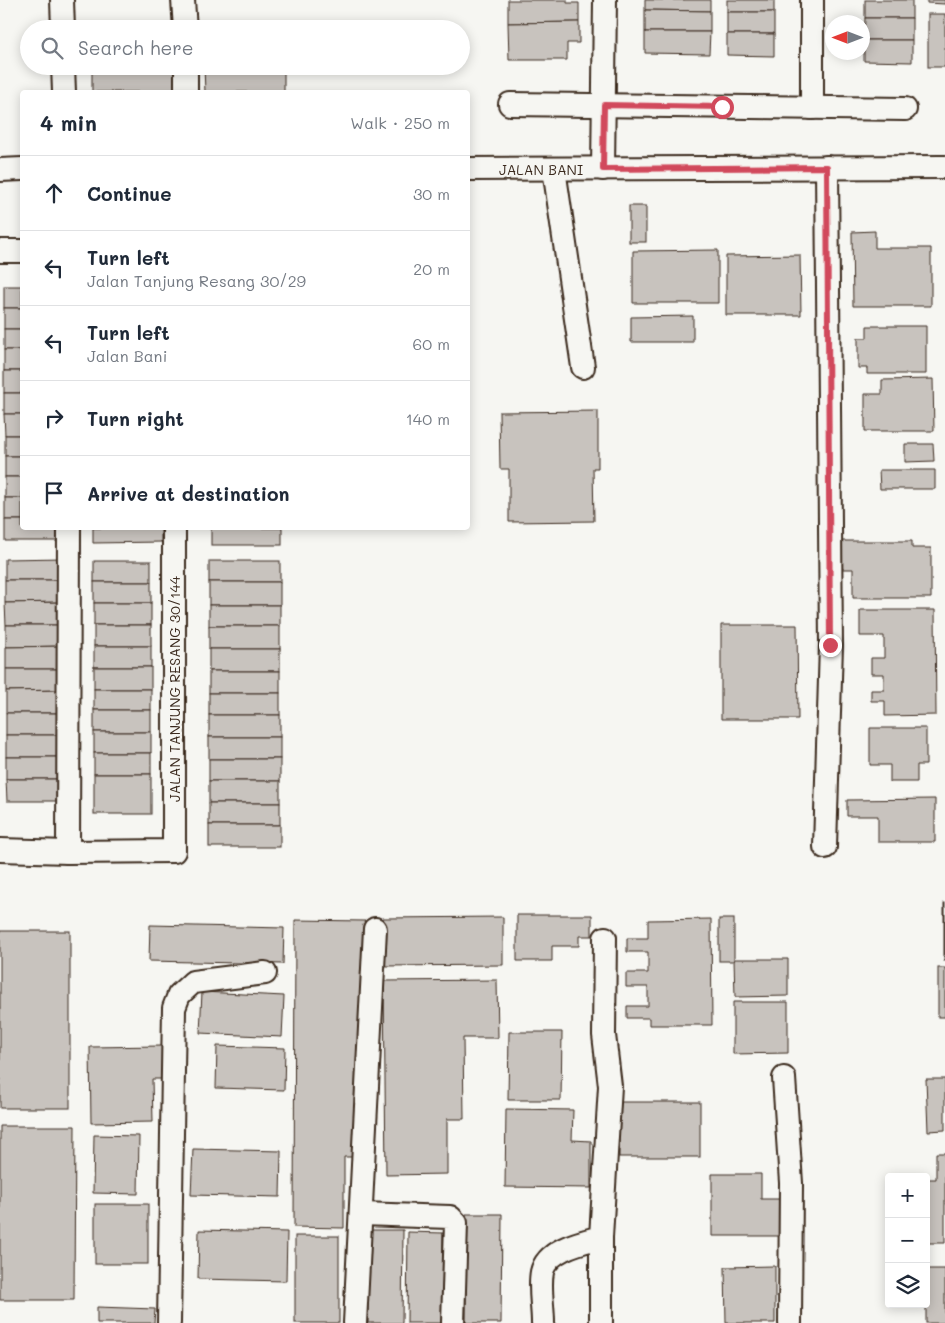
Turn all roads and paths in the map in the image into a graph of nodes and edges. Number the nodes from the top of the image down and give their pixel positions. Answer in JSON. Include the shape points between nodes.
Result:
{"nodes":[{"id":1,"x":62,"y":0,"type":"edge"},
{"id":2,"x":183,"y":0,"type":"edge"},
{"id":3,"x":605,"y":0,"type":"edge"},
{"id":4,"x":812,"y":0,"type":"edge"},
{"id":5,"x":62,"y":20,"type":"edge"},
{"id":6,"x":184,"y":20,"type":"edge"},
{"id":7,"x":63,"y":75,"type":"edge"},
{"id":8,"x":186,"y":75,"type":"edge"},
{"id":9,"x":64,"y":90,"type":"edge"},
{"id":10,"x":186,"y":90,"type":"edge"},
{"id":11,"x":510,"y":104,"type":"dead end"},
{"id":12,"x":604,"y":105,"type":"junction"},
{"id":13,"x":812,"y":108,"type":"junction"},
{"id":14,"x":905,"y":109,"type":"dead end"},
{"id":15,"x":827,"y":167,"type":"junction"},
{"id":16,"x":945,"y":167,"type":"edge"},
{"id":17,"x":20,"y":169,"type":"edge"},
{"id":18,"x":470,"y":169,"type":"edge"},
{"id":19,"x":554,"y":169,"type":"junction"},
{"id":20,"x":603,"y":169,"type":"junction"},
{"id":21,"x":0,"y":170,"type":"edge"},
{"id":22,"x":0,"y":251,"type":"edge"},
{"id":23,"x":20,"y":251,"type":"edge"},
{"id":24,"x":583,"y":367,"type":"dead end"},
{"id":25,"x":69,"y":530,"type":"edge"},
{"id":26,"x":174,"y":530,"type":"edge"},
{"id":27,"x":825,"y":847,"type":"dead end"},
{"id":28,"x":0,"y":850,"type":"edge"},
{"id":29,"x":68,"y":852,"type":"junction"},
{"id":30,"x":375,"y":929,"type":"dead end"},
{"id":31,"x":604,"y":938,"type":"dead end"},
{"id":32,"x":265,"y":974,"type":"dead end"},
{"id":33,"x":784,"y":1078,"type":"dead end"},
{"id":34,"x":361,"y":1214,"type":"junction"},
{"id":35,"x":601,"y":1237,"type":"junction"},
{"id":36,"x":168,"y":1323,"type":"edge"},
{"id":37,"x":355,"y":1323,"type":"edge"},
{"id":38,"x":453,"y":1323,"type":"edge"},
{"id":39,"x":543,"y":1323,"type":"edge"},
{"id":40,"x":601,"y":1323,"type":"edge"},
{"id":41,"x":790,"y":1323,"type":"edge"}],
"edges":[{"from":1,"to":5,"type":"street"},
{"from":2,"to":6,"type":"street"},
{"from":3,"to":12,"type":"street"},
{"from":4,"to":13,"type":"street"},
{"from":7,"to":9,"type":"street"},
{"from":8,"to":10,"type":"street"},
{"from":11,"to":12,"type":"street"},
{"from":12,"to":13,"type":"street"},
{"from":12,"to":20,"type":"street"},
{"from":13,"to":14,"type":"street"},
{"from":15,"to":16,"type":"street","name":"JALAN BANI"},
{"from":15,"to":20,"type":"street","name":"JALAN BANI"},
{"from":15,"to":27,"type":"street","via":[[830,645]]},
{"from":17,"to":21,"type":"street"},
{"from":18,"to":19,"type":"street","name":"JALAN BANI"},
{"from":19,"to":20,"type":"street","name":"JALAN BANI"},
{"from":19,"to":24,"type":"street"},
{"from":22,"to":23,"type":"street"},
{"from":25,"to":29,"type":"street"},
{"from":26,"to":29,"type":"street","name":"JALAN TANJUNG RESANG 30/144","via":[[174,851]]},
{"from":28,"to":29,"type":"street"},
{"from":30,"to":34,"type":"street"},
{"from":31,"to":35,"type":"street","via":[[604,1035],[610,1086]]},
{"from":32,"to":36,"type":"street","via":[[193,982],[179,995],[174,1008]]},
{"from":33,"to":41,"type":"street","via":[[791,1183]]},
{"from":34,"to":37,"type":"street"},
{"from":34,"to":38,"type":"street","via":[[450,1218],[456,1222]]},
{"from":35,"to":39,"type":"street","via":[[565,1247],[542,1270]]},
{"from":35,"to":40,"type":"street"}]}
